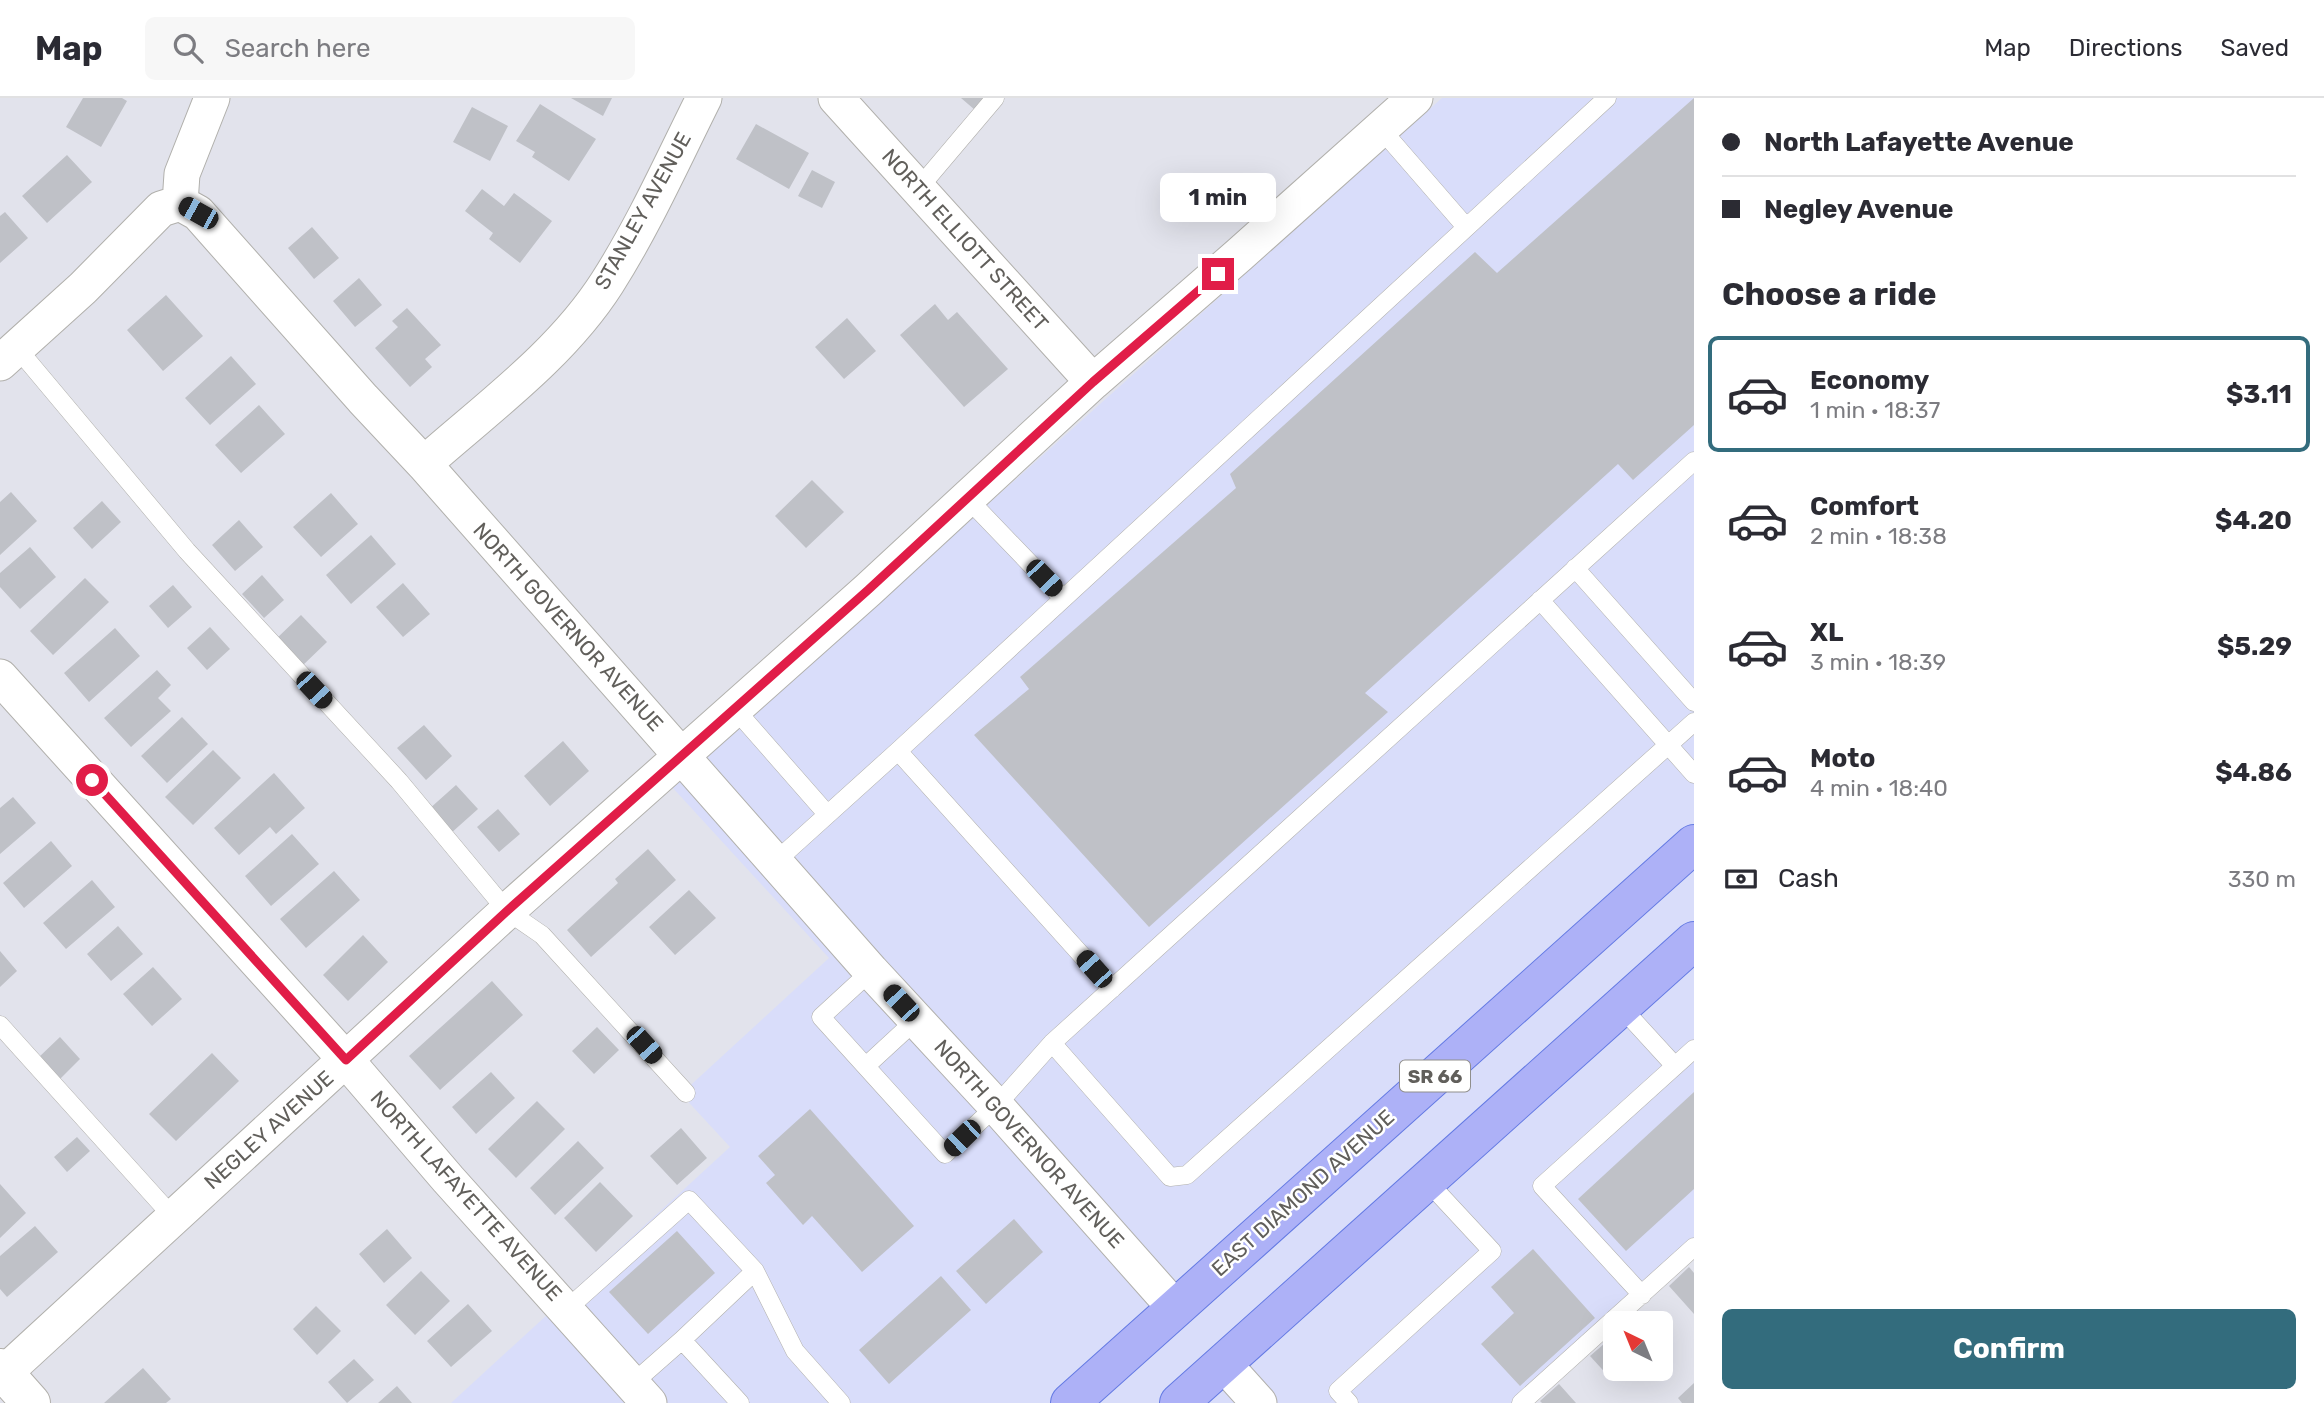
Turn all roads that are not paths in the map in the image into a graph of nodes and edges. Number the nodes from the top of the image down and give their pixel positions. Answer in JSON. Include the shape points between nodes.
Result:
{"nodes":[{"id":1,"x":212,"y":98,"type":"edge"},
{"id":2,"x":704,"y":98,"type":"edge"},
{"id":3,"x":836,"y":98,"type":"edge"},
{"id":4,"x":995,"y":98,"type":"edge"},
{"id":5,"x":1415,"y":98,"type":"edge"},
{"id":6,"x":1607,"y":98,"type":"edge"},
{"id":7,"x":1381,"y":129,"type":"junction"},
{"id":8,"x":918,"y":189,"type":"junction"},
{"id":9,"x":180,"y":203,"type":"junction"},
{"id":10,"x":1466,"y":227,"type":"junction"},
{"id":11,"x":8,"y":356,"type":"edge"},
{"id":12,"x":1093,"y":382,"type":"junction"},
{"id":13,"x":1694,"y":461,"type":"edge"},
{"id":14,"x":424,"y":464,"type":"junction"},
{"id":15,"x":967,"y":498,"type":"junction"},
{"id":16,"x":1575,"y":568,"type":"junction"},
{"id":17,"x":1063,"y":598,"type":"junction"},
{"id":18,"x":1540,"y":600,"type":"junction"},
{"id":19,"x":0,"y":677,"type":"edge"},
{"id":20,"x":1694,"y":702,"type":"edge"},
{"id":21,"x":734,"y":708,"type":"junction"},
{"id":22,"x":1694,"y":722,"type":"edge"},
{"id":23,"x":1669,"y":745,"type":"junction"},
{"id":24,"x":898,"y":751,"type":"junction"},
{"id":25,"x":681,"y":755,"type":"junction"},
{"id":26,"x":1694,"y":774,"type":"edge"},
{"id":27,"x":827,"y":814,"type":"junction"},
{"id":28,"x":1694,"y":844,"type":"edge"},
{"id":29,"x":775,"y":862,"type":"junction"},
{"id":30,"x":507,"y":911,"type":"junction"},
{"id":31,"x":1694,"y":941,"type":"edge"},
{"id":32,"x":871,"y":971,"type":"junction"},
{"id":33,"x":1112,"y":989,"type":"junction"},
{"id":34,"x":1621,"y":1007,"type":"junction"},
{"id":35,"x":916,"y":1020,"type":"junction"},
{"id":36,"x":0,"y":1025,"type":"edge"},
{"id":37,"x":1052,"y":1043,"type":"junction"},
{"id":38,"x":1694,"y":1049,"type":"edge"},
{"id":39,"x":346,"y":1060,"type":"junction"},
{"id":40,"x":866,"y":1066,"type":"junction"},
{"id":41,"x":1675,"y":1066,"type":"junction"},
{"id":42,"x":686,"y":1093,"type":"dead end"},
{"id":43,"x":996,"y":1106,"type":"junction"},
{"id":44,"x":1427,"y":1181,"type":"junction"},
{"id":45,"x":173,"y":1217,"type":"junction"},
{"id":46,"x":1694,"y":1247,"type":"edge"},
{"id":47,"x":755,"y":1271,"type":"junction"},
{"id":48,"x":1642,"y":1295,"type":"junction"},
{"id":49,"x":1175,"y":1308,"type":"junction"},
{"id":50,"x":567,"y":1309,"type":"junction"},
{"id":51,"x":682,"y":1339,"type":"junction"},
{"id":52,"x":1223,"y":1363,"type":"junction"},
{"id":53,"x":1,"y":1373,"type":"edge"},
{"id":54,"x":641,"y":1393,"type":"edge"},
{"id":55,"x":31,"y":1403,"type":"edge"},
{"id":56,"x":740,"y":1403,"type":"edge"},
{"id":57,"x":841,"y":1403,"type":"edge"},
{"id":58,"x":1070,"y":1403,"type":"edge"},
{"id":59,"x":1179,"y":1403,"type":"edge"},
{"id":60,"x":1259,"y":1403,"type":"edge"},
{"id":61,"x":1349,"y":1403,"type":"edge"},
{"id":62,"x":1521,"y":1403,"type":"edge"}],
"edges":[{"from":1,"to":9,"type":"street","via":[[182,174]]},
{"from":2,"to":14,"type":"street","name":"STANLEY AVENUE","via":[[606,284],[565,336]]},
{"from":3,"to":8,"type":"street","name":"NORTH ELLIOTT STREET"},
{"from":4,"to":8,"type":"lane"},
{"from":5,"to":7,"type":"street","name":"NEGLEY AVENUE"},
{"from":6,"to":10,"type":"lane"},
{"from":7,"to":10,"type":"lane"},
{"from":7,"to":12,"type":"street","name":"NEGLEY AVENUE"},
{"from":8,"to":12,"type":"street","name":"NORTH ELLIOTT STREET"},
{"from":9,"to":11,"type":"street","via":[[161,209]]},
{"from":9,"to":14,"type":"street","name":"NORTH GOVERNOR AVENUE","via":[[198,213]]},
{"from":10,"to":17,"type":"lane"},
{"from":11,"to":30,"type":"lane","via":[[399,781]]},
{"from":12,"to":15,"type":"street","name":"NEGLEY AVENUE"},
{"from":13,"to":16,"type":"lane"},
{"from":14,"to":25,"type":"street","name":"NORTH GOVERNOR AVENUE"},
{"from":15,"to":17,"type":"lane"},
{"from":15,"to":21,"type":"street","name":"NEGLEY AVENUE"},
{"from":16,"to":18,"type":"lane"},
{"from":16,"to":20,"type":"lane"},
{"from":17,"to":24,"type":"lane"},
{"from":18,"to":23,"type":"lane"},
{"from":18,"to":33,"type":"lane"},
{"from":19,"to":39,"type":"street","name":"NORTH LAFAYETTE AVENUE"},
{"from":21,"to":25,"type":"street","name":"NEGLEY AVENUE"},
{"from":21,"to":27,"type":"lane"},
{"from":22,"to":23,"type":"lane"},
{"from":23,"to":26,"type":"lane"},
{"from":23,"to":37,"type":"lane","via":[[1188,1175],[1170,1177]]},
{"from":24,"to":27,"type":"lane"},
{"from":24,"to":33,"type":"lane"},
{"from":25,"to":29,"type":"street","name":"NORTH GOVERNOR AVENUE"},
{"from":25,"to":30,"type":"street","name":"NEGLEY AVENUE"},
{"from":27,"to":29,"type":"lane"},
{"from":28,"to":49,"type":"main road","name":"EAST DIAMOND AVENUE","number":"SR 66"},
{"from":29,"to":32,"type":"street","name":"NORTH GOVERNOR AVENUE"},
{"from":30,"to":39,"type":"street","name":"NEGLEY AVENUE"},
{"from":30,"to":42,"type":"lane","via":[[542,936]]},
{"from":31,"to":34,"type":"main road"},
{"from":32,"to":35,"type":"street","name":"NORTH GOVERNOR AVENUE"},
{"from":32,"to":40,"type":"lane","via":[[821,1017]]},
{"from":33,"to":37,"type":"lane"},
{"from":34,"to":41,"type":"lane"},
{"from":34,"to":44,"type":"main road"},
{"from":35,"to":40,"type":"lane"},
{"from":35,"to":43,"type":"street","name":"NORTH GOVERNOR AVENUE"},
{"from":36,"to":45,"type":"lane"},
{"from":37,"to":43,"type":"lane"},
{"from":38,"to":41,"type":"lane"},
{"from":39,"to":45,"type":"street","name":"NEGLEY AVENUE"},
{"from":39,"to":50,"type":"street","name":"NORTH LAFAYETTE AVENUE"},
{"from":40,"to":43,"type":"lane","via":[[946,1154]]},
{"from":41,"to":48,"type":"lane","via":[[1542,1186]]},
{"from":43,"to":49,"type":"street","name":"NORTH GOVERNOR AVENUE"},
{"from":44,"to":52,"type":"main road"},
{"from":44,"to":61,"type":"lane","via":[[1492,1251],[1338,1391]]},
{"from":45,"to":53,"type":"street","name":"NEGLEY AVENUE"},
{"from":46,"to":48,"type":"lane"},
{"from":47,"to":50,"type":"lane","via":[[689,1200]]},
{"from":47,"to":51,"type":"lane"},
{"from":47,"to":57,"type":"lane","via":[[795,1351]]},
{"from":48,"to":62,"type":"lane"},
{"from":49,"to":58,"type":"main road","name":"EAST DIAMOND AVENUE","number":"SR 66"},
{"from":50,"to":54,"type":"street","name":"NORTH LAFAYETTE AVENUE"},
{"from":51,"to":54,"type":"lane"},
{"from":51,"to":56,"type":"lane"},
{"from":52,"to":59,"type":"main road"},
{"from":52,"to":60,"type":"street"},
{"from":53,"to":55,"type":"street"}]}
